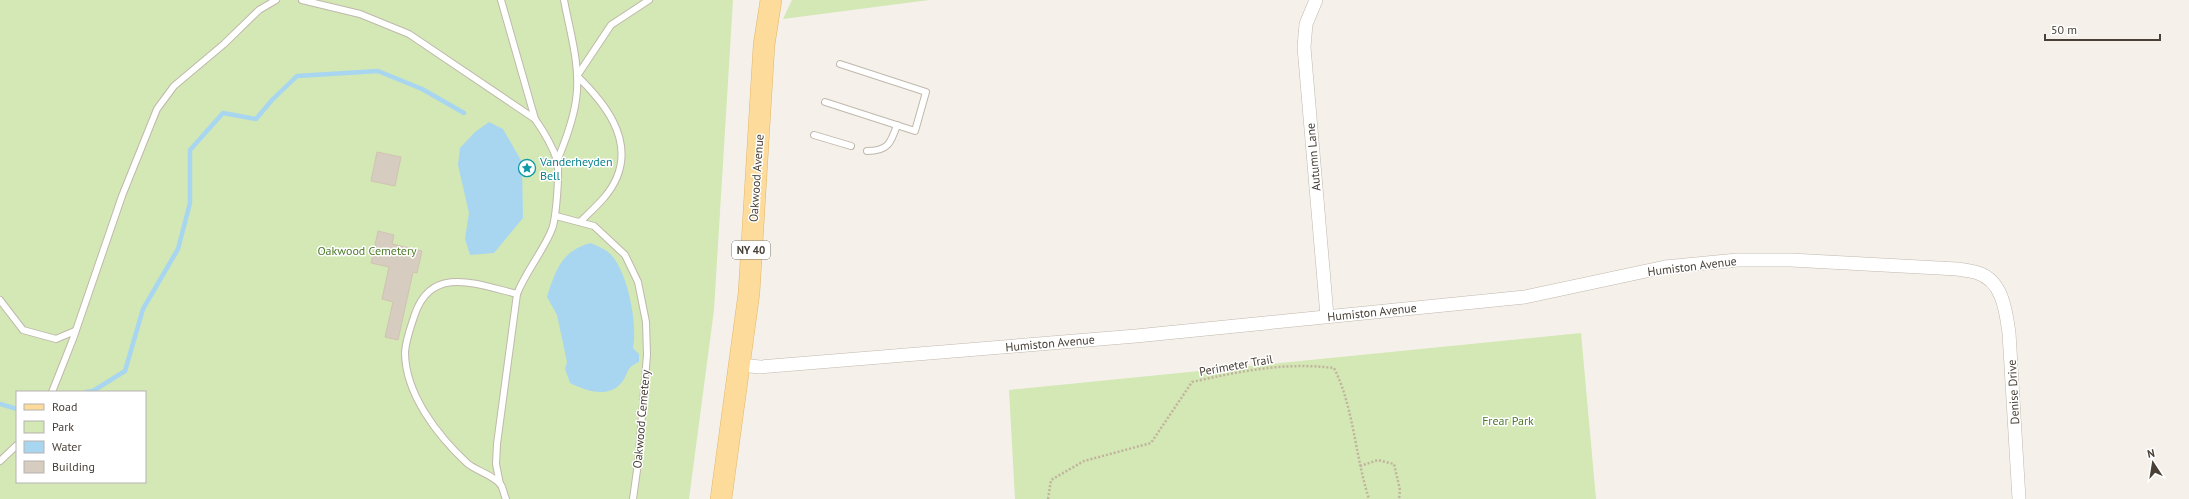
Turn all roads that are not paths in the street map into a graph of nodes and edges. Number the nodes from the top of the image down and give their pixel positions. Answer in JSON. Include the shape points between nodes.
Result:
{"nodes":[{"id":1,"x":276,"y":0,"type":"edge"},
{"id":2,"x":302,"y":0,"type":"edge"},
{"id":3,"x":501,"y":0,"type":"edge"},
{"id":4,"x":564,"y":0,"type":"edge"},
{"id":5,"x":649,"y":0,"type":"edge"},
{"id":6,"x":771,"y":0,"type":"edge"},
{"id":7,"x":1316,"y":0,"type":"edge"},
{"id":8,"x":840,"y":64,"type":"dead end"},
{"id":9,"x":577,"y":76,"type":"junction"},
{"id":10,"x":825,"y":102,"type":"dead end"},
{"id":11,"x":535,"y":119,"type":"junction"},
{"id":12,"x":897,"y":125,"type":"junction"},
{"id":13,"x":814,"y":135,"type":"dead end"},
{"id":14,"x":852,"y":146,"type":"dead end"},
{"id":15,"x":867,"y":151,"type":"dead end"},
{"id":16,"x":557,"y":161,"type":"junction"},
{"id":17,"x":556,"y":216,"type":"junction"},
{"id":18,"x":580,"y":222,"type":"junction"},
{"id":19,"x":1997,"y":287,"type":"joint"},
{"id":20,"x":517,"y":294,"type":"junction"},
{"id":21,"x":0,"y":300,"type":"edge"},
{"id":22,"x":1327,"y":316,"type":"junction"},
{"id":23,"x":75,"y":331,"type":"junction"},
{"id":24,"x":740,"y":365,"type":"junction"},
{"id":25,"x":52,"y":391,"type":"edge"},
{"id":26,"x":16,"y":446,"type":"edge"},
{"id":27,"x":0,"y":461,"type":"edge"},
{"id":28,"x":500,"y":484,"type":"junction"},
{"id":29,"x":506,"y":499,"type":"edge"},
{"id":30,"x":633,"y":499,"type":"edge"},
{"id":31,"x":721,"y":499,"type":"edge"},
{"id":32,"x":2019,"y":499,"type":"edge"}],
"edges":[{"from":1,"to":23,"type":"lane","via":[[259,10],[224,44],[174,86],[157,109],[122,196]]},
{"from":2,"to":11,"type":"lane","via":[[360,14],[409,34]]},
{"from":3,"to":11,"type":"lane"},
{"from":4,"to":9,"type":"lane"},
{"from":5,"to":9,"type":"lane","via":[[611,25]]},
{"from":6,"to":24,"type":"main road","name":"Oakwood Avenue","number":"NY 40","via":[[764,45],[748,293]]},
{"from":7,"to":22,"type":"street","name":"Autumn Lane","via":[[1306,24],[1304,47]]},
{"from":8,"to":12,"type":"lane","via":[[926,92],[916,131]]},
{"from":9,"to":16,"type":"lane","via":[[574,107],[567,137]]},
{"from":9,"to":18,"type":"lane","via":[[609,114],[618,130],[622,153],[617,178],[603,199]]},
{"from":10,"to":12,"type":"lane"},
{"from":11,"to":16,"type":"lane","via":[[546,135]]},
{"from":12,"to":15,"type":"lane","via":[[891,142],[879,151]]},
{"from":13,"to":14,"type":"lane"},
{"from":16,"to":17,"type":"lane"},
{"from":17,"to":18,"type":"lane","name":"Oakwood Cemetery"},
{"from":17,"to":20,"type":"lane","via":[[552,230],[524,275]]},
{"from":18,"to":30,"type":"lane","name":"Oakwood Cemetery","via":[[594,226],[625,255],[638,282],[646,322],[647,355]]},
{"from":19,"to":22,"type":"street","name":"Humiston Avenue","via":[[1980,273],[1957,269],[1791,260],[1737,260],[1665,267],[1525,297]]},
{"from":19,"to":32,"type":"street","name":"Denise Drive","via":[[2006,306],[2009,333]]},
{"from":20,"to":28,"type":"lane","via":[[496,444]]},
{"from":20,"to":28,"type":"lane","via":[[466,282],[447,282],[431,288],[418,304],[405,352],[408,375],[416,400],[428,419],[468,464]]},
{"from":21,"to":23,"type":"lane","via":[[23,330],[56,339]]},
{"from":22,"to":24,"type":"street","name":"Humiston Avenue","via":[[1128,337],[760,367]]},
{"from":23,"to":25,"type":"lane"},
{"from":24,"to":31,"type":"main road","name":"Oakwood Avenue","number":"NY 40"},
{"from":26,"to":27,"type":"lane"},
{"from":28,"to":29,"type":"lane"}]}
